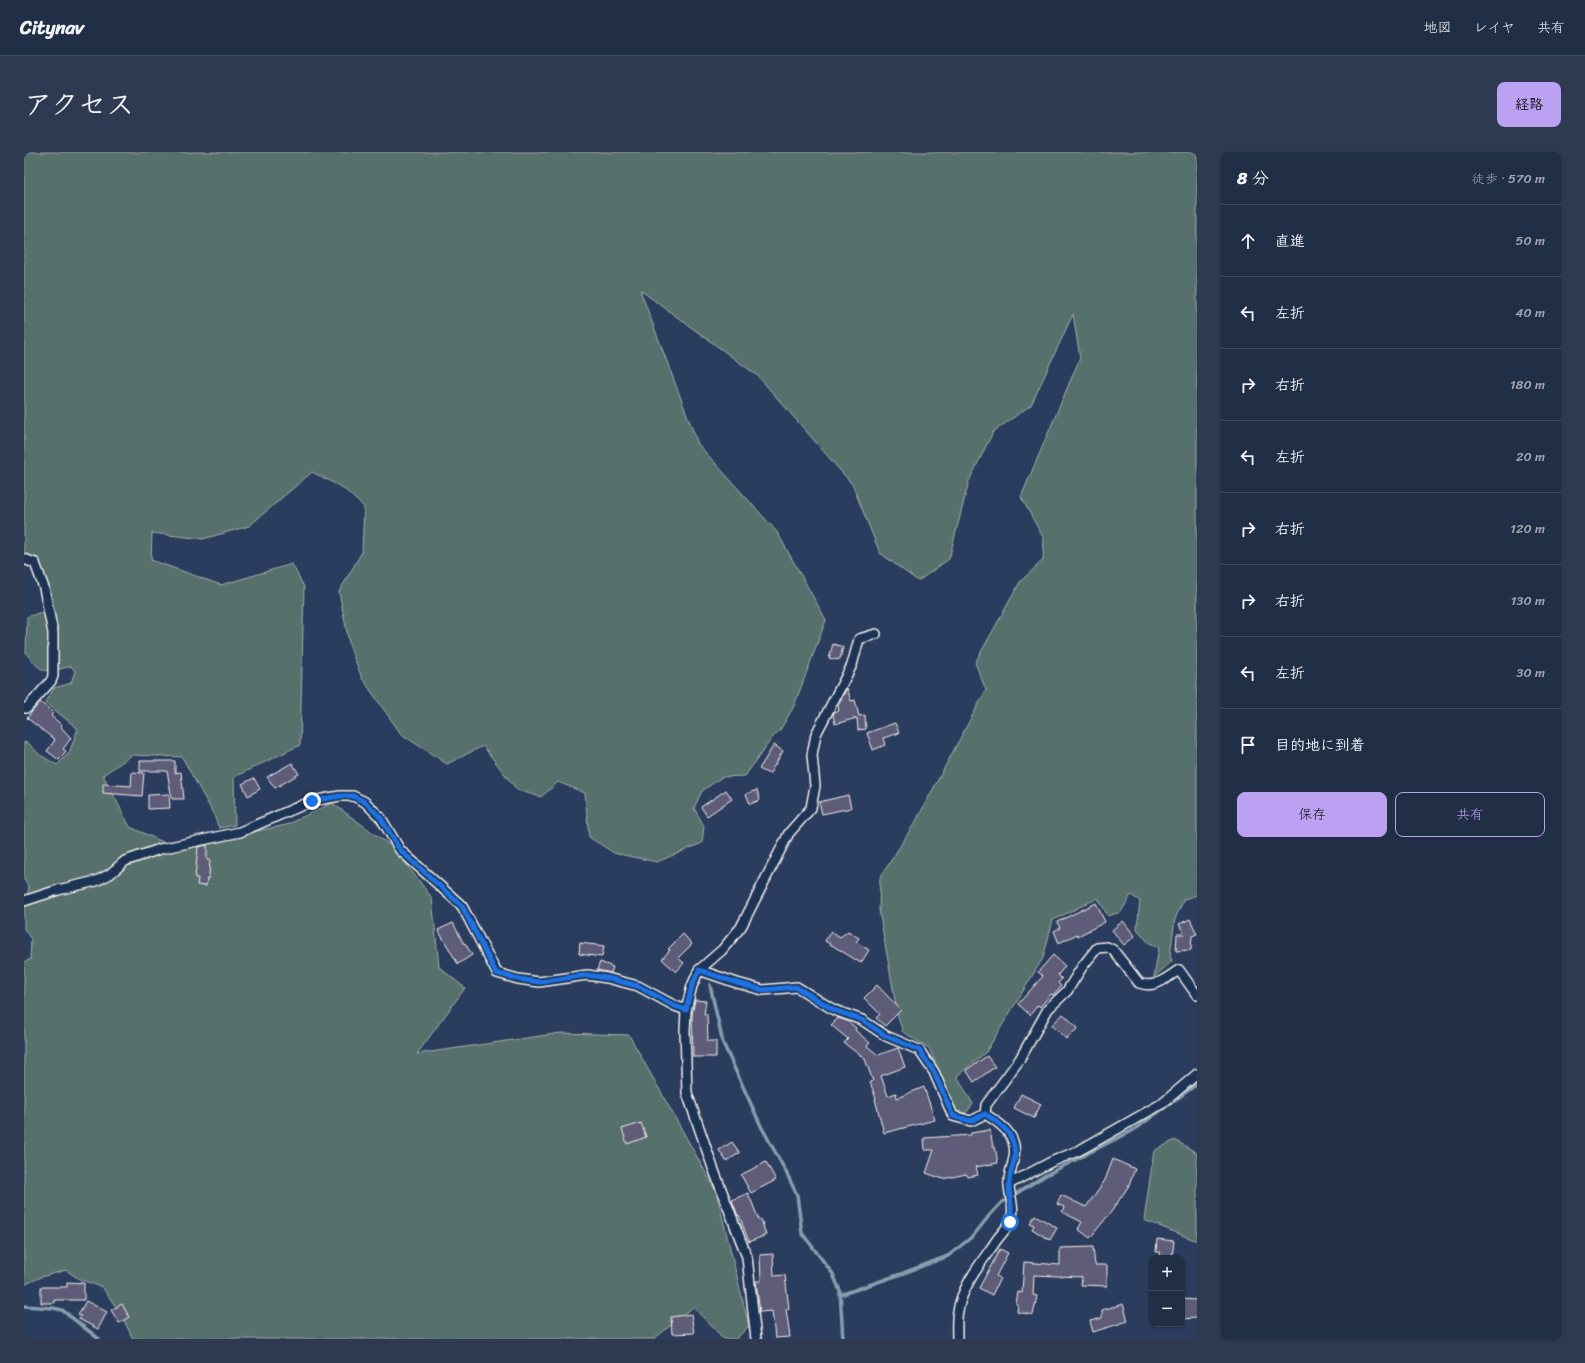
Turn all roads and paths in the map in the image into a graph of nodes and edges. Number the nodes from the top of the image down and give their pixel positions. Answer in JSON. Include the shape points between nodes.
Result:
{"nodes":[{"id":1,"x":24,"y":560,"type":"edge"},
{"id":2,"x":876,"y":634,"type":"dead end"},
{"id":3,"x":24,"y":708,"type":"edge"},
{"id":4,"x":24,"y":902,"type":"edge"},
{"id":5,"x":699,"y":970,"type":"junction"},
{"id":6,"x":1197,"y":994,"type":"edge"},
{"id":7,"x":686,"y":1010,"type":"junction"},
{"id":8,"x":1197,"y":1074,"type":"edge"},
{"id":9,"x":985,"y":1114,"type":"junction"},
{"id":10,"x":1010,"y":1193,"type":"junction"},
{"id":11,"x":756,"y":1336,"type":"edge"},
{"id":12,"x":957,"y":1339,"type":"edge"}],
"edges":[{"from":1,"to":3,"type":"street","via":[[35,563],[44,588],[53,633],[53,676],[27,708]]},
{"from":2,"to":5,"type":"street","via":[[859,639],[852,665],[816,734],[812,755],[815,786],[811,808],[789,833],[741,927],[722,950]]},
{"from":4,"to":7,"type":"street","via":[[96,881],[110,874],[125,861],[160,848],[240,832],[312,801],[353,796],[365,802],[381,818],[400,850],[462,906],[496,973],[539,982],[587,975],[607,978],[638,986]]},
{"from":5,"to":7,"type":"street"},
{"from":5,"to":9,"type":"street","via":[[763,990],[796,987],[834,1010],[862,1020],[886,1036],[919,1050],[934,1072],[953,1116],[971,1121]]},
{"from":6,"to":9,"type":"street","via":[[1179,970],[1157,984],[1145,985],[1139,983],[1113,950],[1107,947],[1097,948],[1067,991],[1048,1009],[1020,1058],[986,1105]]},
{"from":7,"to":11,"type":"street","via":[[686,1094],[748,1257]]},
{"from":8,"to":10,"type":"street","via":[[1163,1103],[1080,1150],[1051,1162]]},
{"from":9,"to":10,"type":"street","via":[[1009,1132],[1015,1148],[1010,1171]]},
{"from":10,"to":12,"type":"street","via":[[1010,1222],[984,1259],[960,1301]]}]}
